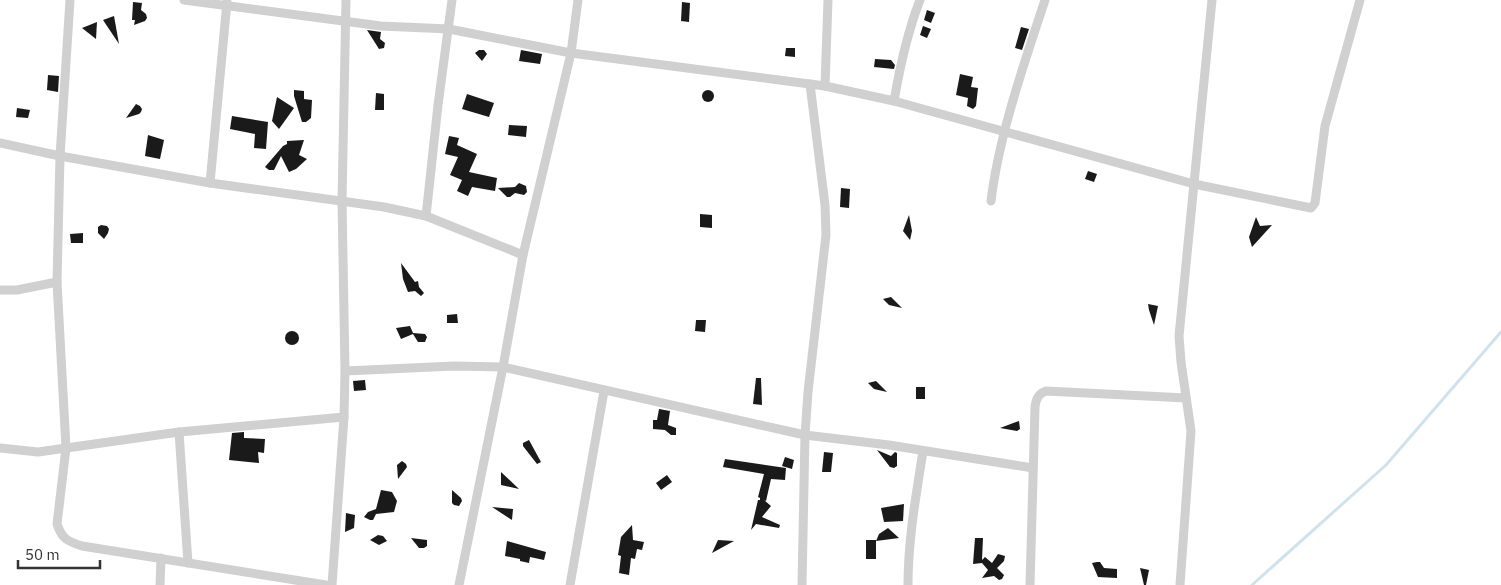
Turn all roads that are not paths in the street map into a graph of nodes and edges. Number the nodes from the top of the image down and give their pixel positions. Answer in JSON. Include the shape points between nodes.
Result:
{"nodes":[{"id":1,"x":70,"y":0,"type":"edge"},
{"id":2,"x":184,"y":0,"type":"edge"},
{"id":3,"x":346,"y":0,"type":"edge"},
{"id":4,"x":452,"y":0,"type":"edge"},
{"id":5,"x":578,"y":0,"type":"edge"},
{"id":6,"x":828,"y":0,"type":"edge"},
{"id":7,"x":920,"y":0,"type":"edge"},
{"id":8,"x":1045,"y":0,"type":"edge"},
{"id":9,"x":1212,"y":0,"type":"edge"},
{"id":10,"x":1360,"y":0,"type":"edge"},
{"id":11,"x":227,"y":3,"type":"edge"},
{"id":12,"x":345,"y":20,"type":"junction"},
{"id":13,"x":449,"y":29,"type":"junction"},
{"id":14,"x":571,"y":53,"type":"junction"},
{"id":15,"x":810,"y":84,"type":"junction"},
{"id":16,"x":825,"y":86,"type":"junction"},
{"id":17,"x":894,"y":101,"type":"junction"},
{"id":18,"x":1006,"y":133,"type":"junction"},
{"id":19,"x":0,"y":142,"type":"edge"},
{"id":20,"x":60,"y":156,"type":"junction"},
{"id":21,"x":210,"y":183,"type":"junction"},
{"id":22,"x":1194,"y":184,"type":"junction"},
{"id":23,"x":342,"y":201,"type":"junction"},
{"id":24,"x":991,"y":201,"type":"dead end"},
{"id":25,"x":426,"y":216,"type":"junction"},
{"id":26,"x":523,"y":255,"type":"junction"},
{"id":27,"x":57,"y":282,"type":"junction"},
{"id":28,"x":0,"y":290,"type":"edge"},
{"id":29,"x":503,"y":367,"type":"junction"},
{"id":30,"x":345,"y":371,"type":"junction"},
{"id":31,"x":604,"y":391,"type":"junction"},
{"id":32,"x":1186,"y":398,"type":"junction"},
{"id":33,"x":344,"y":418,"type":"junction"},
{"id":34,"x":179,"y":432,"type":"junction"},
{"id":35,"x":805,"y":435,"type":"junction"},
{"id":36,"x":0,"y":448,"type":"edge"},
{"id":37,"x":66,"y":448,"type":"junction"},
{"id":38,"x":923,"y":451,"type":"junction"},
{"id":39,"x":1034,"y":468,"type":"junction"},
{"id":40,"x":161,"y":558,"type":"junction"},
{"id":41,"x":188,"y":563,"type":"junction"},
{"id":42,"x":284,"y":582,"type":"edge"},
{"id":43,"x":160,"y":585,"type":"edge"},
{"id":44,"x":326,"y":585,"type":"edge"},
{"id":45,"x":332,"y":585,"type":"edge"},
{"id":46,"x":459,"y":585,"type":"edge"},
{"id":47,"x":570,"y":585,"type":"edge"},
{"id":48,"x":802,"y":585,"type":"edge"},
{"id":49,"x":908,"y":585,"type":"edge"},
{"id":50,"x":1030,"y":585,"type":"edge"},
{"id":51,"x":1180,"y":585,"type":"edge"}],
"edges":[{"from":1,"to":20,"type":"street"},
{"from":2,"to":11,"type":"street"},
{"from":3,"to":12,"type":"street"},
{"from":4,"to":13,"type":"street"},
{"from":5,"to":14,"type":"street"},
{"from":6,"to":16,"type":"street"},
{"from":7,"to":17,"type":"street","via":[[906,40]]},
{"from":8,"to":18,"type":"street"},
{"from":9,"to":22,"type":"street"},
{"from":10,"to":22,"type":"street","via":[[1325,126],[1314,206],[1307,208]]},
{"from":11,"to":12,"type":"street"},
{"from":11,"to":21,"type":"street"},
{"from":12,"to":13,"type":"street","via":[[381,26]]},
{"from":12,"to":23,"type":"street"},
{"from":13,"to":14,"type":"street"},
{"from":13,"to":25,"type":"street"},
{"from":14,"to":15,"type":"street"},
{"from":14,"to":26,"type":"street"},
{"from":15,"to":16,"type":"street"},
{"from":15,"to":35,"type":"street","via":[[826,235]]},
{"from":16,"to":17,"type":"street"},
{"from":17,"to":18,"type":"street"},
{"from":18,"to":22,"type":"street"},
{"from":18,"to":24,"type":"street"},
{"from":19,"to":20,"type":"street"},
{"from":20,"to":21,"type":"street"},
{"from":20,"to":27,"type":"street"},
{"from":21,"to":23,"type":"street"},
{"from":22,"to":32,"type":"street","via":[[1179,336]]},
{"from":23,"to":25,"type":"street"},
{"from":23,"to":30,"type":"street"},
{"from":25,"to":26,"type":"street"},
{"from":26,"to":29,"type":"street"},
{"from":27,"to":28,"type":"street"},
{"from":27,"to":37,"type":"street"},
{"from":29,"to":30,"type":"street"},
{"from":29,"to":31,"type":"street"},
{"from":29,"to":46,"type":"street"},
{"from":30,"to":33,"type":"street"},
{"from":31,"to":35,"type":"street"},
{"from":31,"to":47,"type":"street"},
{"from":32,"to":39,"type":"street","via":[[1041,393],[1035,407]]},
{"from":32,"to":51,"type":"street","via":[[1190,450]]},
{"from":33,"to":34,"type":"street"},
{"from":33,"to":45,"type":"street"},
{"from":34,"to":37,"type":"street"},
{"from":34,"to":41,"type":"street"},
{"from":35,"to":38,"type":"street"},
{"from":35,"to":48,"type":"street"},
{"from":36,"to":37,"type":"street","via":[[38,452]]},
{"from":37,"to":40,"type":"street","via":[[57,524],[61,535],[82,546]]},
{"from":38,"to":39,"type":"street"},
{"from":38,"to":49,"type":"street"},
{"from":39,"to":50,"type":"street"},
{"from":40,"to":41,"type":"street"},
{"from":40,"to":43,"type":"street"},
{"from":41,"to":42,"type":"street"},
{"from":42,"to":44,"type":"street"}]}
